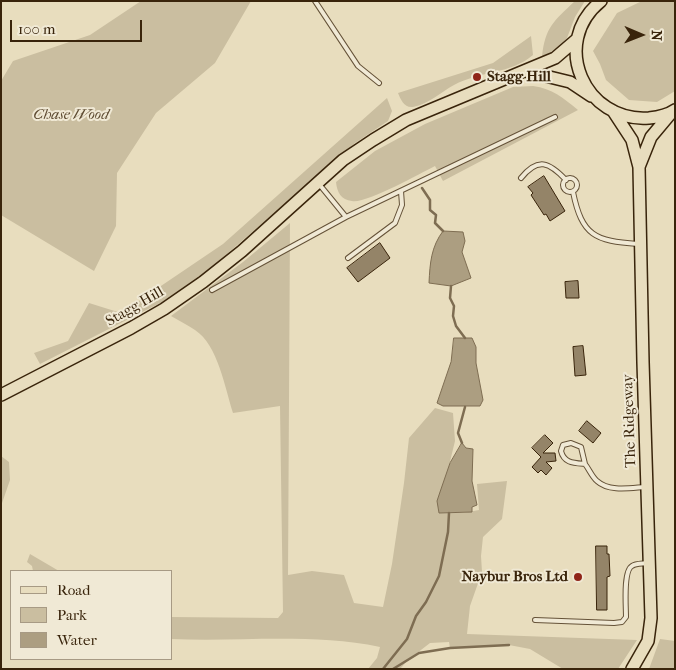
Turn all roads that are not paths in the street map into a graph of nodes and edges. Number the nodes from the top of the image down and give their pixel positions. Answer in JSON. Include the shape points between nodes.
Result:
{"nodes":[{"id":1,"x":315,"y":1,"type":"edge"},
{"id":2,"x":601,"y":1,"type":"edge"},
{"id":3,"x":576,"y":40,"type":"junction"},
{"id":4,"x":524,"y":71,"type":"junction"},
{"id":5,"x":379,"y":83,"type":"dead end"},
{"id":6,"x":597,"y":99,"type":"junction"},
{"id":7,"x":673,"y":111,"type":"edge"},
{"id":8,"x":613,"y":112,"type":"junction"},
{"id":9,"x":556,"y":117,"type":"dead end"},
{"id":10,"x":639,"y":167,"type":"junction"},
{"id":11,"x":521,"y":178,"type":"dead end"},
{"id":12,"x":566,"y":180,"type":"junction"},
{"id":13,"x":318,"y":182,"type":"junction"},
{"id":14,"x":401,"y":191,"type":"junction"},
{"id":15,"x":573,"y":192,"type":"junction"},
{"id":16,"x":346,"y":217,"type":"junction"},
{"id":17,"x":640,"y":244,"type":"junction"},
{"id":18,"x":348,"y":258,"type":"dead end"},
{"id":19,"x":212,"y":290,"type":"dead end"},
{"id":20,"x":1,"y":395,"type":"edge"},
{"id":21,"x":585,"y":464,"type":"junction"},
{"id":22,"x":647,"y":486,"type":"junction"},
{"id":23,"x":650,"y":563,"type":"junction"},
{"id":24,"x":535,"y":620,"type":"dead end"},
{"id":25,"x":632,"y":669,"type":"edge"}],
"edges":[{"from":1,"to":5,"type":"lane","via":[[358,66]]},
{"from":2,"to":3,"type":"main road","via":[[584,21]]},
{"from":3,"to":4,"type":"main road","name":"Stagg Hill","via":[[555,58]]},
{"from":3,"to":6,"type":"main road","via":[[578,69],[587,88]]},
{"from":4,"to":6,"type":"main road","via":[[570,82]]},
{"from":4,"to":13,"type":"main road","name":"Stagg Hill","via":[[406,120],[343,160]]},
{"from":6,"to":8,"type":"main road"},
{"from":7,"to":8,"type":"main road","via":[[642,118]]},
{"from":7,"to":10,"type":"main road","name":"The Ridgeway","via":[[652,137]]},
{"from":8,"to":10,"type":"main road","name":"The Ridgeway","via":[[632,140]]},
{"from":9,"to":14,"type":"lane"},
{"from":10,"to":17,"type":"main road","name":"The Ridgeway"},
{"from":11,"to":12,"type":"lane","via":[[533,165],[541,164],[551,167]]},
{"from":12,"to":15,"type":"lane","via":[[564,190]]},
{"from":12,"to":15,"type":"lane","via":[[570,178],[576,182]]},
{"from":13,"to":16,"type":"lane"},
{"from":13,"to":20,"type":"main road","name":"Stagg Hill","via":[[242,251],[188,293],[131,328]]},
{"from":14,"to":16,"type":"lane"},
{"from":14,"to":18,"type":"lane","via":[[402,205],[395,223]]},
{"from":15,"to":17,"type":"lane","via":[[576,210],[588,230],[600,239]]},
{"from":16,"to":19,"type":"lane"},
{"from":17,"to":22,"type":"main road","name":"The Ridgeway"},
{"from":21,"to":21,"type":"lane","via":[[568,462],[562,457],[563,445],[571,443],[581,447]]},
{"from":21,"to":22,"type":"lane","via":[[596,481],[607,487]]},
{"from":22,"to":23,"type":"main road","name":"The Ridgeway"},
{"from":23,"to":24,"type":"lane","via":[[630,566],[626,572],[626,617],[622,622]]},
{"from":23,"to":25,"type":"main road","name":"The Ridgeway","via":[[650,630],[648,641]]}]}
